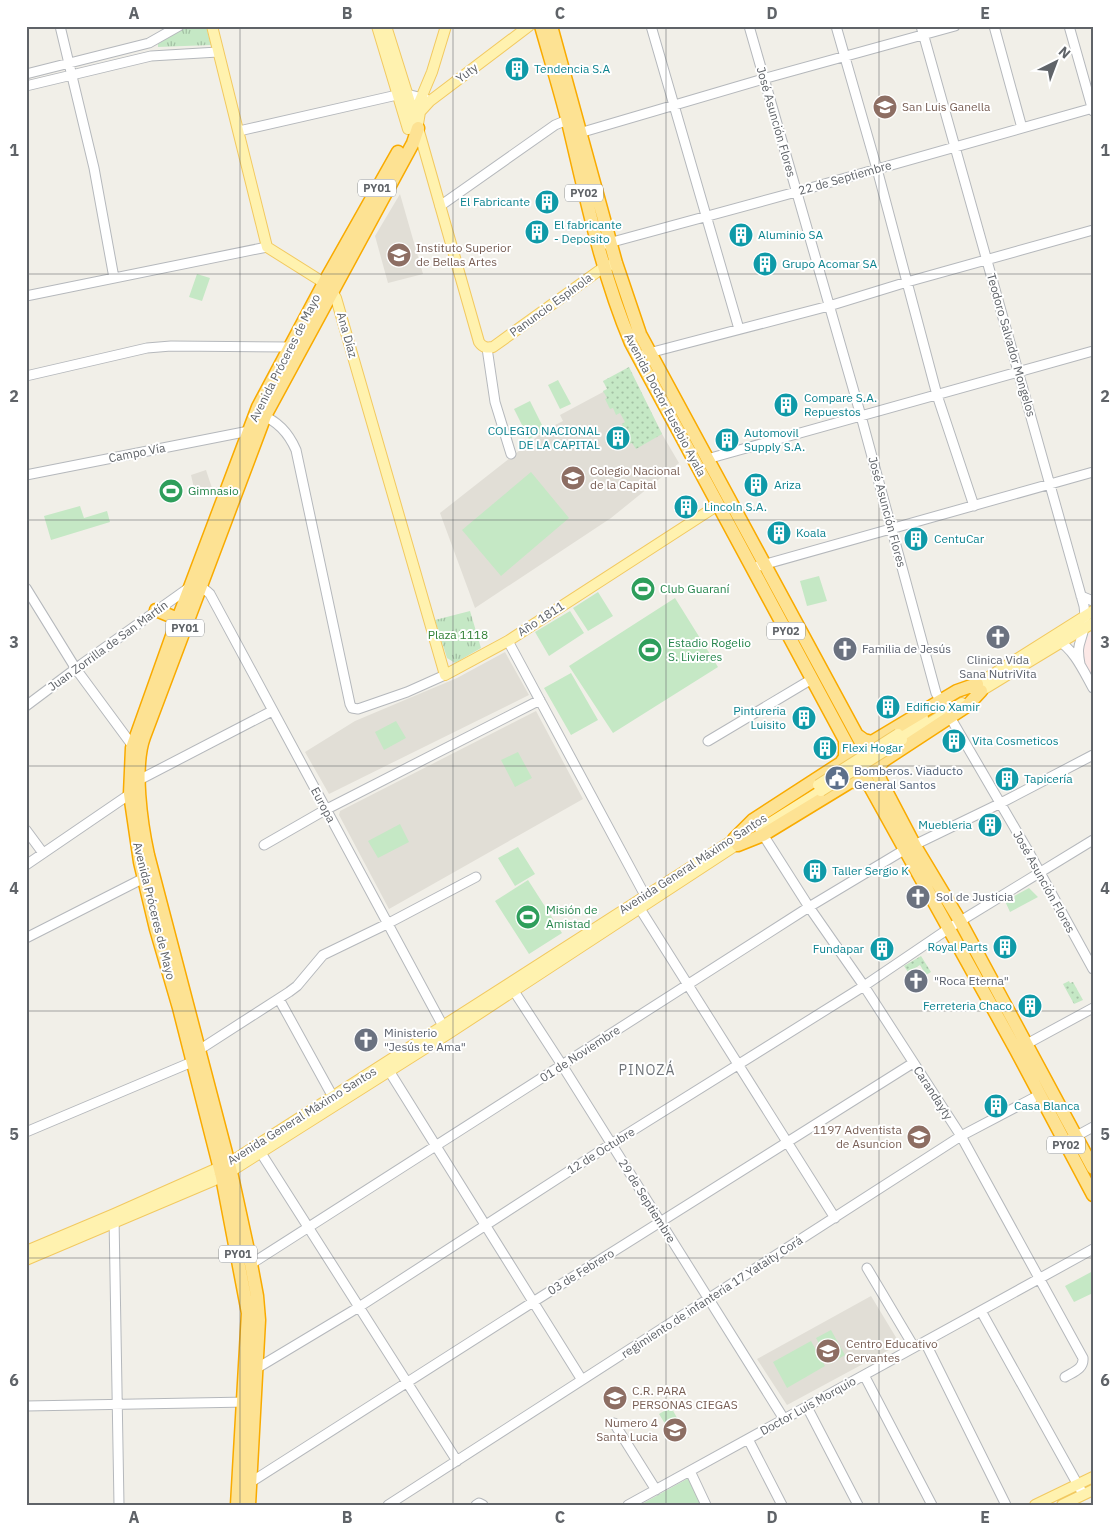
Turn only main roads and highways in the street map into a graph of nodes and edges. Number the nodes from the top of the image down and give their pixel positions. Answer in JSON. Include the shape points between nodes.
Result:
{"nodes":[{"id":1,"x":212,"y":26,"type":"edge"},
{"id":2,"x":377,"y":26,"type":"edge"},
{"id":3,"x":386,"y":26,"type":"edge"},
{"id":4,"x":446,"y":26,"type":"edge"},
{"id":5,"x":529,"y":26,"type":"edge"},
{"id":6,"x":541,"y":26,"type":"edge"},
{"id":7,"x":551,"y":26,"type":"edge"},
{"id":8,"x":431,"y":76,"type":"junction"},
{"id":9,"x":446,"y":88,"type":"junction"},
{"id":10,"x":402,"y":95,"type":"junction"},
{"id":11,"x":426,"y":99,"type":"junction"},
{"id":12,"x":572,"y":118,"type":"junction"},
{"id":13,"x":413,"y":125,"type":"junction"},
{"id":14,"x":576,"y":133,"type":"junction"},
{"id":15,"x":610,"y":265,"type":"junction"},
{"id":16,"x":329,"y":287,"type":"junction"},
{"id":17,"x":644,"y":355,"type":"junction"},
{"id":18,"x":260,"y":415,"type":"junction"},
{"id":19,"x":718,"y":505,"type":"junction"},
{"id":20,"x":758,"y":566,"type":"junction"},
{"id":21,"x":196,"y":587,"type":"junction"},
{"id":22,"x":156,"y":610,"type":"road end"},
{"id":23,"x":178,"y":619,"type":"junction"},
{"id":24,"x":1089,"y":619,"type":"edge"},
{"id":25,"x":445,"y":675,"type":"joint"},
{"id":26,"x":979,"y":687,"type":"junction"},
{"id":27,"x":946,"y":708,"type":"junction"},
{"id":28,"x":851,"y":737,"type":"junction"},
{"id":29,"x":136,"y":750,"type":"junction"},
{"id":30,"x":859,"y":753,"type":"dead end"},
{"id":31,"x":868,"y":769,"type":"dead end"},
{"id":32,"x":874,"y":781,"type":"junction"},
{"id":33,"x":135,"y":786,"type":"junction"},
{"id":34,"x":776,"y":816,"type":"junction"},
{"id":35,"x":761,"y":832,"type":"junction"},
{"id":36,"x":736,"y":842,"type":"junction"},
{"id":37,"x":511,"y":987,"type":"junction"},
{"id":38,"x":1021,"y":1048,"type":"junction"},
{"id":39,"x":387,"y":1067,"type":"junction"},
{"id":40,"x":1093,"y":1168,"type":"edge"},
{"id":41,"x":225,"y":1170,"type":"junction"},
{"id":42,"x":1093,"y":1195,"type":"edge"},
{"id":43,"x":114,"y":1219,"type":"junction"},
{"id":44,"x":26,"y":1251,"type":"edge"},
{"id":45,"x":26,"y":1260,"type":"edge"},
{"id":46,"x":251,"y":1372,"type":"junction"},
{"id":47,"x":249,"y":1402,"type":"junction"},
{"id":48,"x":1093,"y":1477,"type":"edge"},
{"id":49,"x":1088,"y":1492,"type":"edge"},
{"id":50,"x":237,"y":1505,"type":"edge"},
{"id":51,"x":249,"y":1505,"type":"edge"},
{"id":52,"x":1035,"y":1505,"type":"edge"},
{"id":53,"x":1062,"y":1505,"type":"edge"}],
"edges":[{"from":1,"to":16,"type":"main road","via":[[267,247]]},
{"from":2,"to":10,"type":"main road"},
{"from":3,"to":10,"type":"main road"},
{"from":4,"to":8,"type":"main road"},
{"from":5,"to":9,"type":"main road","name":"Yuty"},
{"from":6,"to":12,"type":"highway","name":"Avenida Doctor Eusebio Ayala","number":"PY02"},
{"from":7,"to":12,"type":"highway","name":"Avenida Doctor Eusebio Ayala","number":"PY02"},
{"from":8,"to":9,"type":"main road","via":[[437,87]]},
{"from":8,"to":11,"type":"main road"},
{"from":9,"to":11,"type":"main road","name":"Yuty"},
{"from":10,"to":13,"type":"main road"},
{"from":11,"to":13,"type":"main road","name":"Yuty"},
{"from":12,"to":14,"type":"highway","name":"Avenida Doctor Eusebio Ayala","number":"PY02"},
{"from":13,"to":15,"type":"main road","name":"Panuncio Espínola","via":[[482,346],[494,347]]},
{"from":13,"to":16,"type":"highway","name":"Avenida Próceres de Mayo","number":"PY01","via":[[345,246]]},
{"from":13,"to":16,"type":"highway","name":"Avenida Próceres de Mayo","number":"PY01","via":[[412,143]]},
{"from":14,"to":15,"type":"highway","name":"Avenida Doctor Eusebio Ayala","number":"PY02","via":[[611,242]]},
{"from":14,"to":15,"type":"highway","name":"Avenida Doctor Eusebio Ayala","number":"PY02","via":[[598,246]]},
{"from":15,"to":17,"type":"highway","name":"Avenida Doctor Eusebio Ayala","number":"PY02","via":[[634,317]]},
{"from":16,"to":18,"type":"highway","name":"Avenida Próceres de Mayo","number":"PY01"},
{"from":16,"to":18,"type":"highway","name":"Avenida Próceres de Mayo","number":"PY01","via":[[291,347]]},
{"from":16,"to":25,"type":"main road","name":"Ana Díaz"},
{"from":17,"to":19,"type":"highway","name":"Avenida Doctor Eusebio Ayala","number":"PY02"},
{"from":17,"to":20,"type":"highway","name":"Avenida Doctor Eusebio Ayala","number":"PY02","via":[[707,460]]},
{"from":18,"to":21,"type":"highway","name":"Avenida Próceres de Mayo","number":"PY01"},
{"from":18,"to":21,"type":"highway","name":"Avenida Próceres de Mayo","number":"PY01","via":[[249,431]]},
{"from":19,"to":20,"type":"highway","name":"Avenida Doctor Eusebio Ayala","number":"PY02"},
{"from":19,"to":25,"type":"main road","name":"Año 1811","via":[[508,641]]},
{"from":20,"to":28,"type":"highway","name":"Avenida Doctor Eusebio Ayala","number":"PY02"},
{"from":20,"to":28,"type":"highway","name":"Avenida Doctor Eusebio Ayala","number":"PY02","via":[[812,679]]},
{"from":21,"to":23,"type":"highway","name":"Avenida Próceres de Mayo","number":"PY01"},
{"from":21,"to":29,"type":"highway","name":"Avenida Próceres de Mayo","number":"PY01","via":[[144,737]]},
{"from":22,"to":23,"type":"highway"},
{"from":23,"to":29,"type":"highway","name":"Avenida Próceres de Mayo","number":"PY01"},
{"from":24,"to":26,"type":"main road","via":[[1061,642]]},
{"from":24,"to":26,"type":"main road","via":[[1050,637]]},
{"from":26,"to":27,"type":"highway","via":[[957,691]]},
{"from":26,"to":27,"type":"highway","via":[[967,706]]},
{"from":27,"to":28,"type":"highway","via":[[872,742]]},
{"from":27,"to":32,"type":"highway","via":[[883,761]]},
{"from":27,"to":34,"type":"main road","name":"Avenida General Máximo Santos","bridge":true},
{"from":28,"to":30,"type":"highway","name":"Avenida Doctor Eusebio Ayala","number":"PY02"},
{"from":28,"to":36,"type":"highway","via":[[841,763],[753,820]]},
{"from":29,"to":33,"type":"highway","name":"Avenida Próceres de Mayo","number":"PY01","via":[[130,762]]},
{"from":31,"to":32,"type":"highway","number":"PY02"},
{"from":32,"to":35,"type":"highway","via":[[850,782]]},
{"from":32,"to":38,"type":"highway","number":"PY02"},
{"from":33,"to":41,"type":"highway","name":"Avenida Próceres de Mayo","number":"PY01","via":[[144,839],[200,1050]]},
{"from":33,"to":41,"type":"highway","name":"Avenida Próceres de Mayo","number":"PY01","via":[[138,849],[144,878],[192,1062]]},
{"from":34,"to":35,"type":"main road","name":"Avenida General Máximo Santos"},
{"from":34,"to":36,"type":"main road","name":"Avenida General Máximo Santos"},
{"from":35,"to":36,"type":"highway"},
{"from":36,"to":37,"type":"main road","name":"Avenida General Máximo Santos"},
{"from":37,"to":39,"type":"main road","name":"Avenida General Máximo Santos"},
{"from":37,"to":39,"type":"main road","name":"Avenida General Máximo Santos","via":[[443,1026]]},
{"from":38,"to":40,"type":"highway","number":"PY02"},
{"from":38,"to":42,"type":"highway","number":"PY02","via":[[1039,1096]]},
{"from":39,"to":41,"type":"main road","name":"Avenida General Máximo Santos","via":[[333,1097]]},
{"from":39,"to":41,"type":"main road","name":"Avenida General Máximo Santos","via":[[261,1153]]},
{"from":41,"to":43,"type":"main road","name":"Avenida General Máximo Santos"},
{"from":41,"to":46,"type":"highway","number":"PY01","via":[[248,1313]]},
{"from":41,"to":46,"type":"highway","number":"PY01","via":[[251,1264],[258,1307]]},
{"from":43,"to":44,"type":"main road","name":"Avenida General Máximo Santos"},
{"from":43,"to":45,"type":"main road","name":"Avenida General Máximo Santos"},
{"from":46,"to":47,"type":"highway","number":"PY01"},
{"from":47,"to":50,"type":"highway","number":"PY01"},
{"from":47,"to":51,"type":"highway","number":"PY01"},
{"from":48,"to":52,"type":"main road"},
{"from":49,"to":53,"type":"main road"}]}
